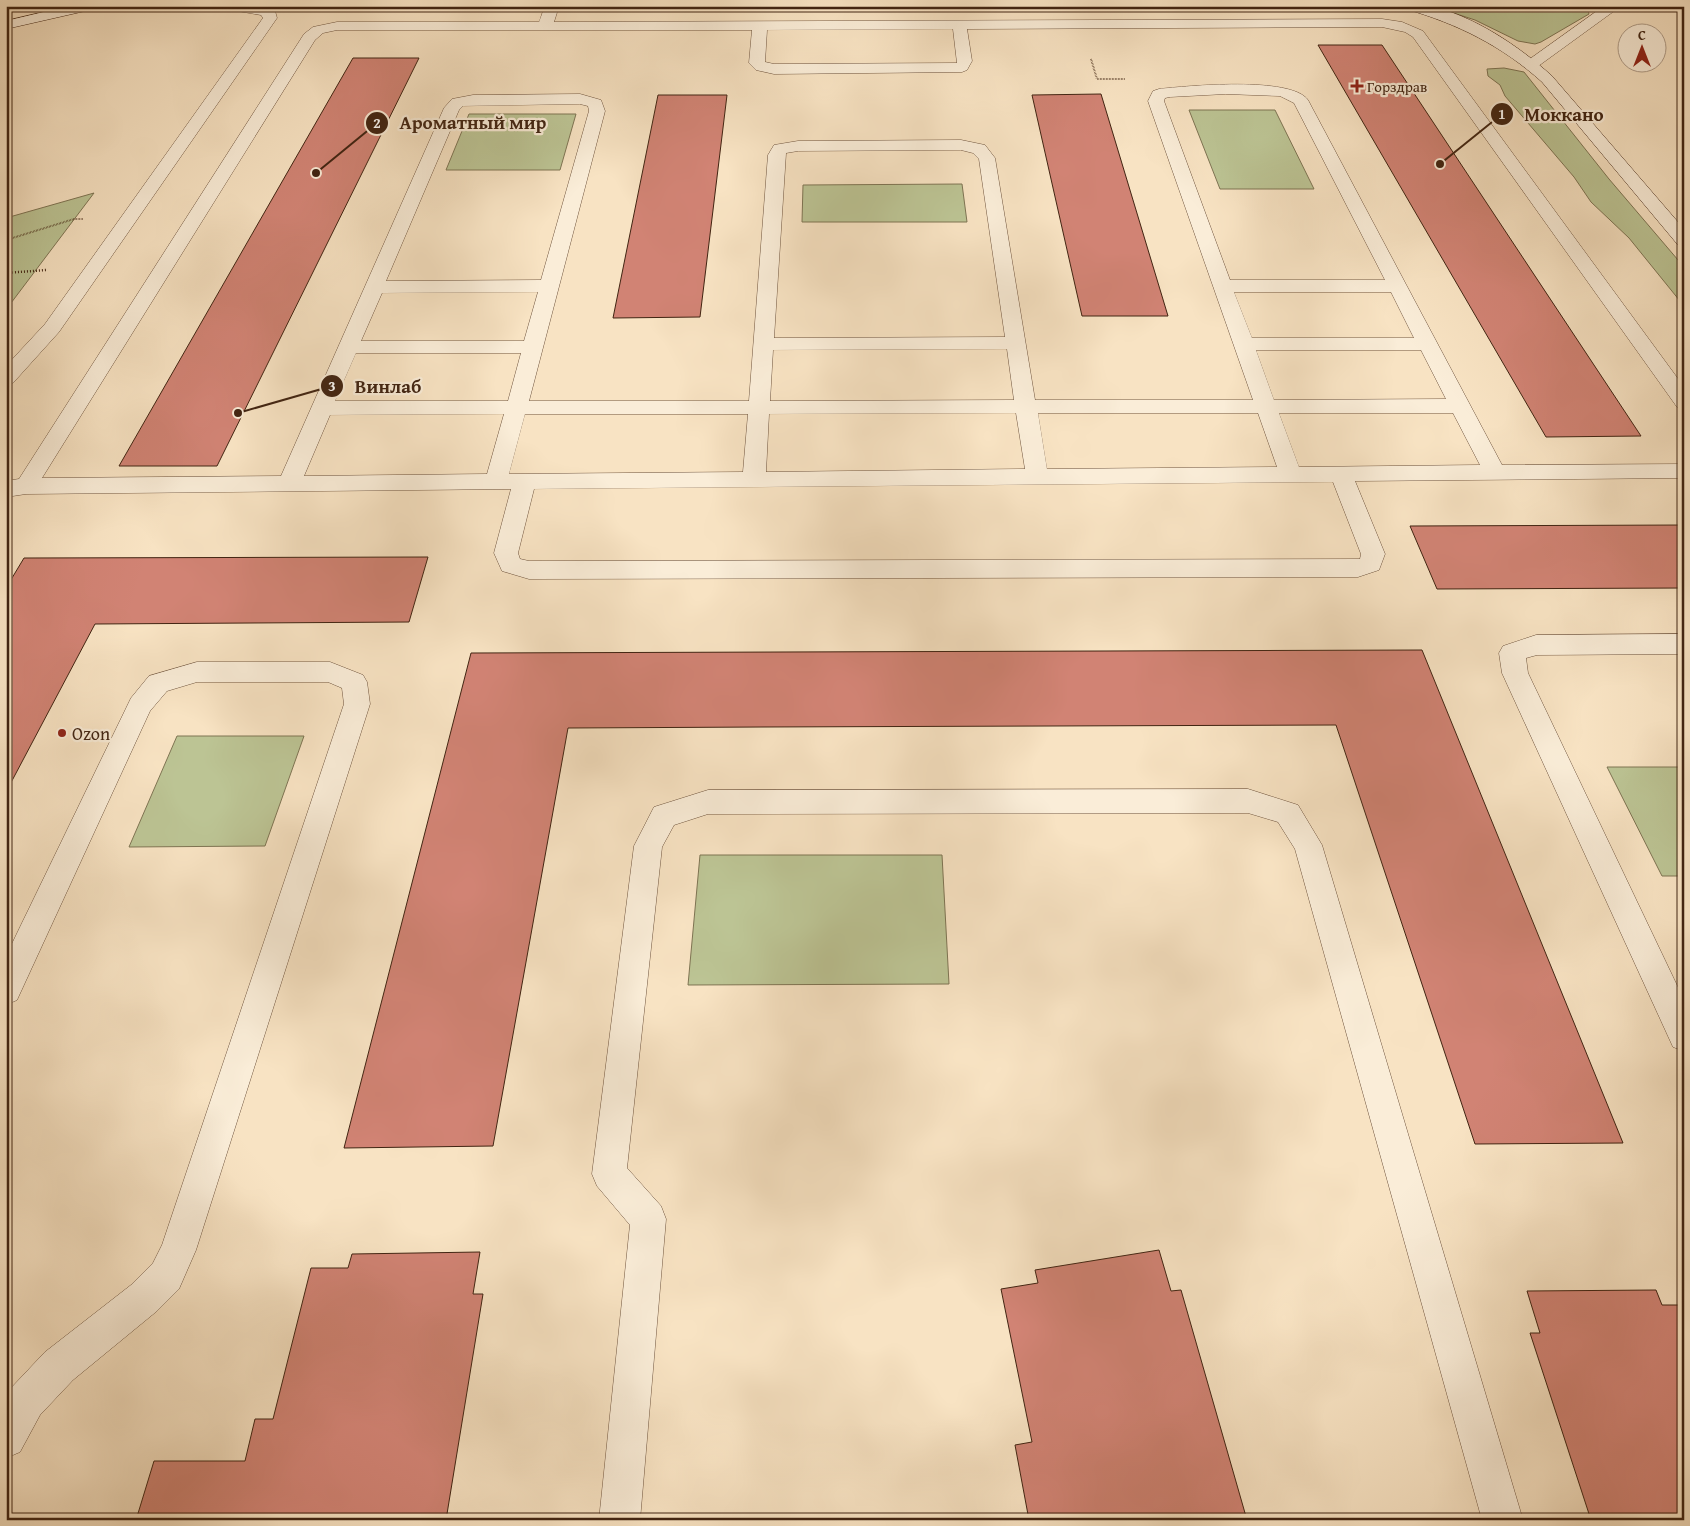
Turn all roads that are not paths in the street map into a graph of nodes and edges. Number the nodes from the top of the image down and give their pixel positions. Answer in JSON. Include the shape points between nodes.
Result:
{"nodes":[{"id":1,"x":89,"y":6,"type":"edge"},
{"id":2,"x":552,"y":6,"type":"edge"},
{"id":3,"x":1411,"y":6,"type":"edge"},
{"id":4,"x":1614,"y":6,"type":"edge"},
{"id":5,"x":237,"y":8,"type":"dead end"},
{"id":6,"x":959,"y":24,"type":"junction"},
{"id":7,"x":6,"y":25,"type":"edge"},
{"id":8,"x":760,"y":25,"type":"junction"},
{"id":9,"x":545,"y":26,"type":"junction"},
{"id":10,"x":1532,"y":64,"type":"junction"},
{"id":11,"x":1684,"y":241,"type":"edge"},
{"id":12,"x":549,"y":286,"type":"junction"},
{"id":13,"x":1223,"y":286,"type":"junction"},
{"id":14,"x":1397,"y":286,"type":"junction"},
{"id":15,"x":374,"y":287,"type":"junction"},
{"id":16,"x":1016,"y":343,"type":"junction"},
{"id":17,"x":763,"y":344,"type":"junction"},
{"id":18,"x":1244,"y":344,"type":"junction"},
{"id":19,"x":1427,"y":344,"type":"junction"},
{"id":20,"x":348,"y":347,"type":"junction"},
{"id":21,"x":533,"y":347,"type":"junction"},
{"id":22,"x":6,"y":379,"type":"edge"},
{"id":23,"x":1684,"y":402,"type":"edge"},
{"id":24,"x":1460,"y":406,"type":"junction"},
{"id":25,"x":1026,"y":407,"type":"junction"},
{"id":26,"x":1266,"y":407,"type":"junction"},
{"id":27,"x":321,"y":408,"type":"junction"},
{"id":28,"x":516,"y":408,"type":"junction"},
{"id":29,"x":759,"y":408,"type":"junction"},
{"id":30,"x":1684,"y":471,"type":"edge"},
{"id":31,"x":1495,"y":473,"type":"junction"},
{"id":32,"x":1341,"y":474,"type":"junction"},
{"id":33,"x":1291,"y":475,"type":"junction"},
{"id":34,"x":1037,"y":478,"type":"junction"},
{"id":35,"x":754,"y":480,"type":"junction"},
{"id":36,"x":496,"y":482,"type":"junction"},
{"id":37,"x":524,"y":482,"type":"junction"},
{"id":38,"x":288,"y":484,"type":"junction"},
{"id":39,"x":16,"y":487,"type":"edge"},
{"id":40,"x":1684,"y":644,"type":"edge"},
{"id":41,"x":6,"y":990,"type":"edge"},
{"id":42,"x":1684,"y":1036,"type":"edge"},
{"id":43,"x":6,"y":1438,"type":"edge"},
{"id":44,"x":619,"y":1520,"type":"edge"},
{"id":45,"x":1503,"y":1520,"type":"edge"}],
"edges":[{"from":1,"to":7,"type":"street"},
{"from":2,"to":9,"type":"street"},
{"from":3,"to":10,"type":"street","via":[[1495,38]]},
{"from":4,"to":10,"type":"street"},
{"from":5,"to":22,"type":"street","via":[[265,11],[270,18],[52,328]]},
{"from":6,"to":8,"type":"street"},
{"from":6,"to":8,"type":"street","via":[[965,61],[962,67],[774,69],[757,63]]},
{"from":6,"to":23,"type":"street","via":[[1382,23],[1410,29],[1418,34]]},
{"from":8,"to":9,"type":"street"},
{"from":9,"to":39,"type":"street","via":[[337,26],[318,30],[309,37]]},
{"from":10,"to":11,"type":"street"},
{"from":12,"to":15,"type":"street"},
{"from":12,"to":15,"type":"street","via":[[597,111],[595,103],[580,99],[458,102],[452,108]]},
{"from":12,"to":21,"type":"street"},
{"from":13,"to":14,"type":"street"},
{"from":13,"to":14,"type":"street","via":[[1156,101],[1159,94],[1176,90],[1273,90],[1290,93],[1300,100]]},
{"from":13,"to":18,"type":"street"},
{"from":14,"to":19,"type":"street"},
{"from":15,"to":20,"type":"street"},
{"from":16,"to":17,"type":"street"},
{"from":16,"to":17,"type":"street","via":[[987,158],[979,149],[961,145],[780,148],[776,156]]},
{"from":16,"to":25,"type":"street"},
{"from":17,"to":29,"type":"street"},
{"from":18,"to":19,"type":"street"},
{"from":18,"to":26,"type":"street"},
{"from":19,"to":24,"type":"street"},
{"from":20,"to":21,"type":"street"},
{"from":20,"to":27,"type":"street"},
{"from":21,"to":28,"type":"street"},
{"from":24,"to":26,"type":"street"},
{"from":24,"to":31,"type":"street"},
{"from":25,"to":26,"type":"street"},
{"from":25,"to":29,"type":"street"},
{"from":25,"to":34,"type":"street"},
{"from":26,"to":33,"type":"street"},
{"from":27,"to":28,"type":"street"},
{"from":27,"to":38,"type":"street"},
{"from":28,"to":29,"type":"street"},
{"from":28,"to":36,"type":"street"},
{"from":29,"to":35,"type":"street"},
{"from":30,"to":31,"type":"street"},
{"from":31,"to":32,"type":"street"},
{"from":32,"to":33,"type":"street"},
{"from":32,"to":37,"type":"street","via":[[1373,554],[1371,564],[1358,568],[530,570],[510,565],[506,553]]},
{"from":33,"to":34,"type":"street"},
{"from":34,"to":35,"type":"street"},
{"from":35,"to":37,"type":"street"},
{"from":36,"to":37,"type":"street"},
{"from":36,"to":38,"type":"street"},
{"from":38,"to":39,"type":"street"},
{"from":40,"to":42,"type":"street","via":[[1536,645],[1512,652],[1515,673]]},
{"from":41,"to":43,"type":"street","via":[[140,705],[158,683],[197,672],[330,672],[354,682],[356,704],[178,1250],[166,1276],[144,1298],[59,1366],[26,1401]]},
{"from":44,"to":45,"type":"street","via":[[648,1219],[609,1174],[648,846],[664,816],[708,802],[1248,801],[1288,813],[1308,844]]}]}
